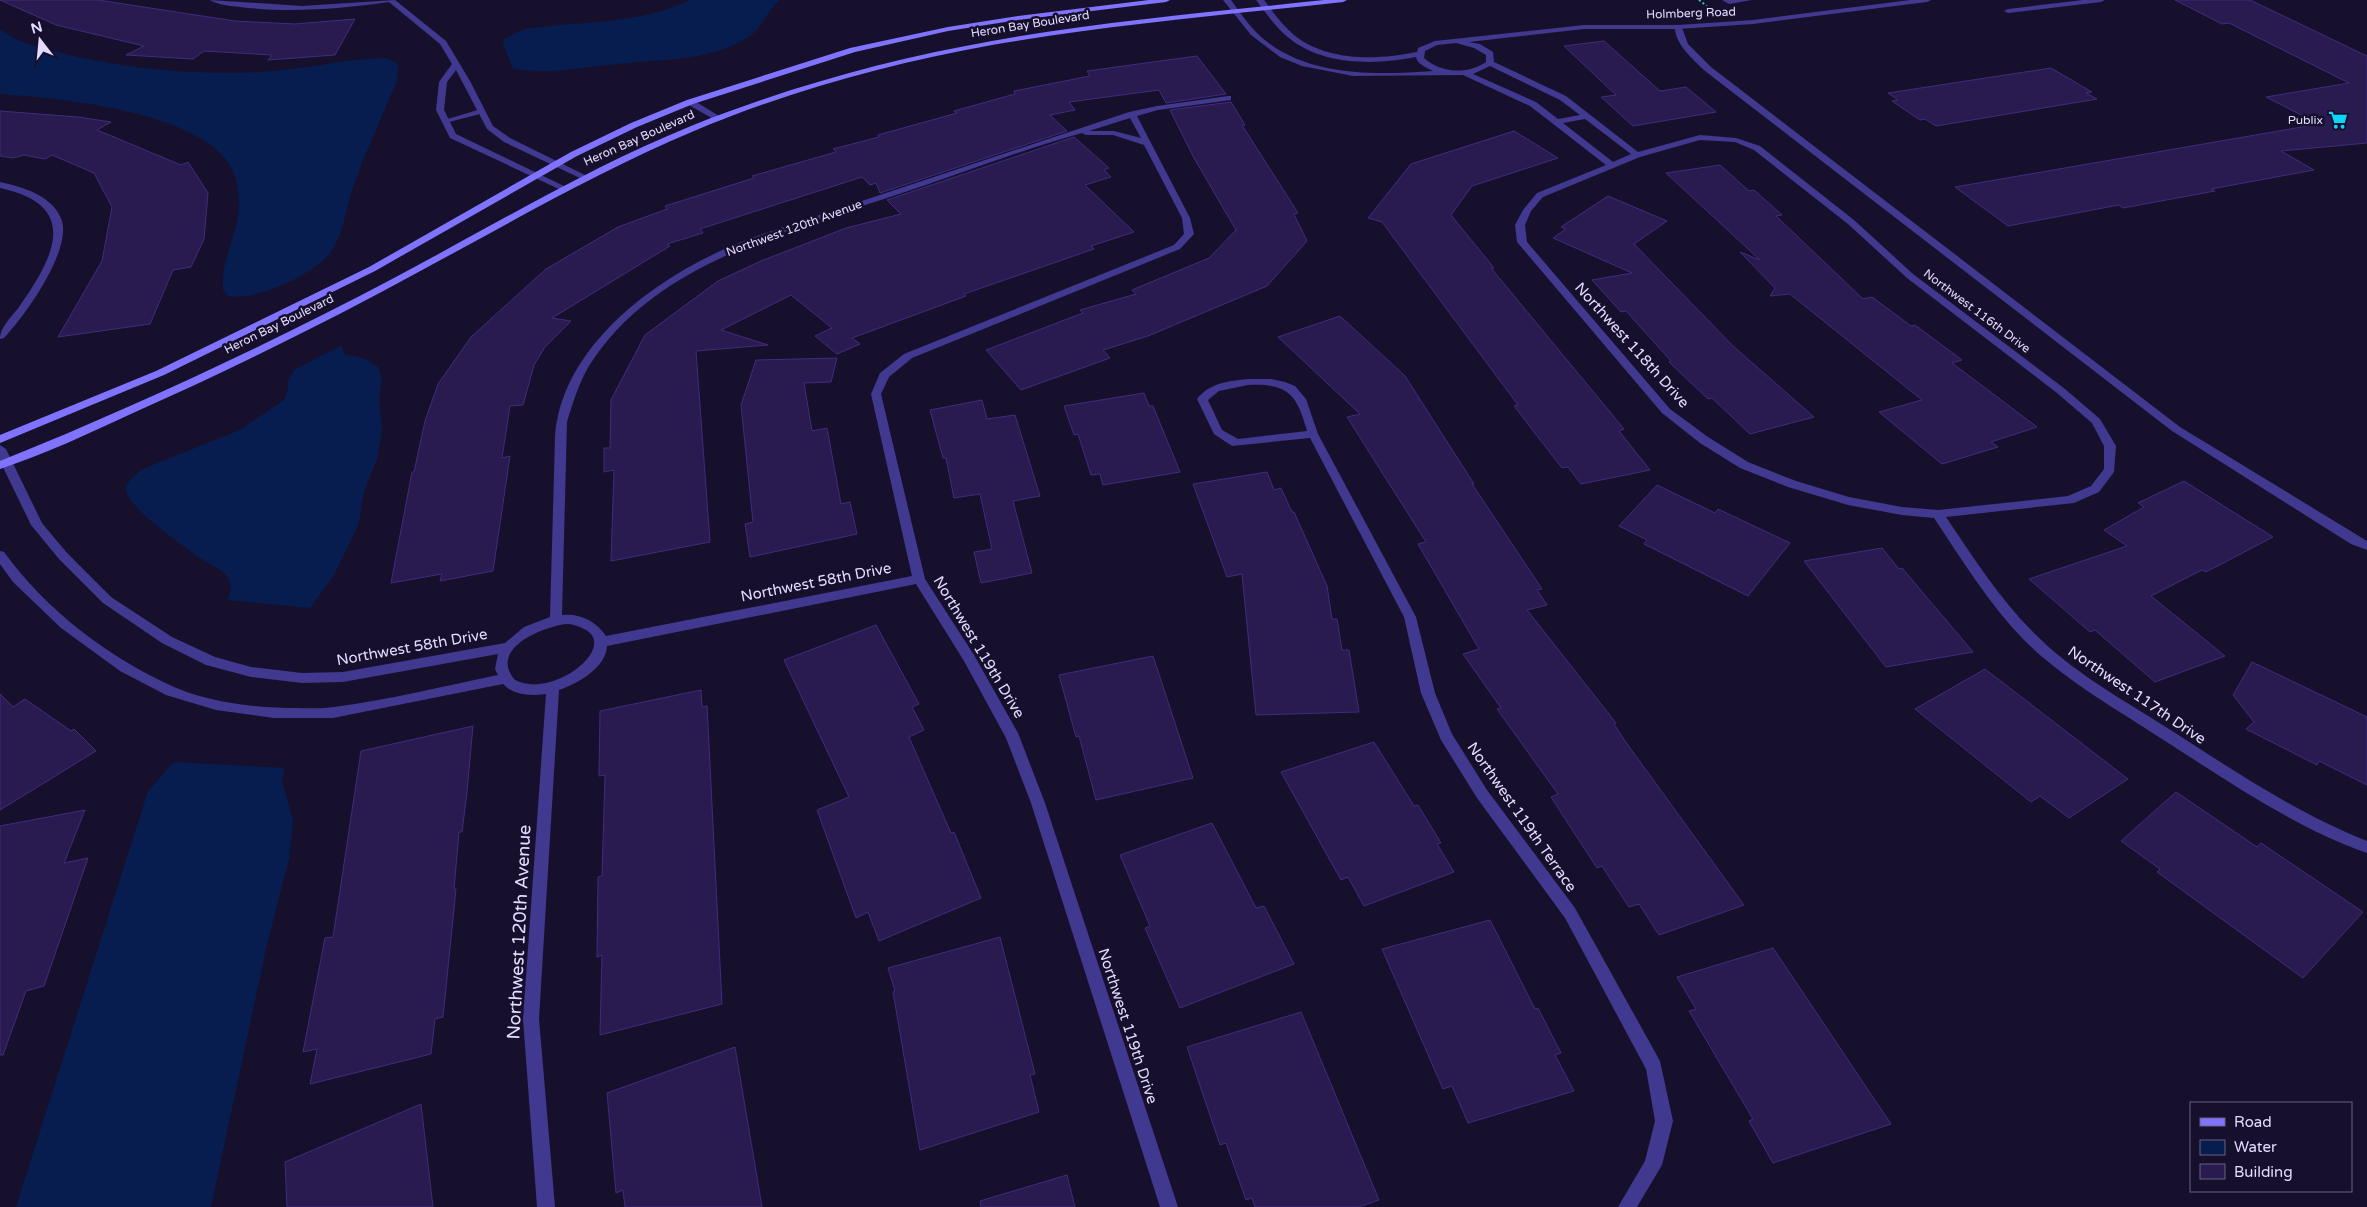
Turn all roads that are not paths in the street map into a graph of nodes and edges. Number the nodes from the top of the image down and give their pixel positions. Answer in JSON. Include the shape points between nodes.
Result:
{"nodes":[{"id":1,"x":214,"y":0,"type":"edge"},
{"id":2,"x":390,"y":0,"type":"edge"},
{"id":3,"x":1166,"y":0,"type":"edge"},
{"id":4,"x":1227,"y":0,"type":"edge"},
{"id":5,"x":1260,"y":0,"type":"edge"},
{"id":6,"x":1343,"y":0,"type":"edge"},
{"id":7,"x":1726,"y":0,"type":"edge"},
{"id":8,"x":1748,"y":0,"type":"edge"},
{"id":9,"x":1927,"y":0,"type":"edge"},
{"id":10,"x":2101,"y":0,"type":"edge"},
{"id":11,"x":1267,"y":9,"type":"junction"},
{"id":12,"x":2008,"y":11,"type":"dead end"},
{"id":13,"x":1237,"y":12,"type":"junction"},
{"id":14,"x":1678,"y":27,"type":"junction"},
{"id":15,"x":1516,"y":36,"type":"junction"},
{"id":16,"x":1456,"y":41,"type":"junction"},
{"id":17,"x":1419,"y":54,"type":"junction"},
{"id":18,"x":1490,"y":54,"type":"junction"},
{"id":19,"x":1490,"y":63,"type":"junction"},
{"id":20,"x":456,"y":64,"type":"junction"},
{"id":21,"x":1448,"y":72,"type":"junction"},
{"id":22,"x":1465,"y":73,"type":"junction"},
{"id":23,"x":1228,"y":98,"type":"dead end"},
{"id":24,"x":690,"y":102,"type":"junction"},
{"id":25,"x":481,"y":111,"type":"junction"},
{"id":26,"x":1132,"y":114,"type":"junction"},
{"id":27,"x":1587,"y":116,"type":"junction"},
{"id":28,"x":720,"y":119,"type":"junction"},
{"id":29,"x":445,"y":121,"type":"junction"},
{"id":30,"x":1557,"y":122,"type":"junction"},
{"id":31,"x":1071,"y":134,"type":"junction"},
{"id":32,"x":1147,"y":143,"type":"junction"},
{"id":33,"x":1637,"y":155,"type":"junction"},
{"id":34,"x":557,"y":163,"type":"junction"},
{"id":35,"x":1611,"y":165,"type":"junction"},
{"id":36,"x":536,"y":175,"type":"junction"},
{"id":37,"x":585,"y":177,"type":"junction"},
{"id":38,"x":0,"y":185,"type":"edge"},
{"id":39,"x":564,"y":188,"type":"junction"},
{"id":40,"x":0,"y":336,"type":"edge"},
{"id":41,"x":1313,"y":434,"type":"junction"},
{"id":42,"x":0,"y":439,"type":"edge"},
{"id":43,"x":0,"y":449,"type":"edge"},
{"id":44,"x":3,"y":463,"type":"edge"},
{"id":45,"x":1938,"y":514,"type":"junction"},
{"id":46,"x":2367,"y":546,"type":"edge"},
{"id":47,"x":0,"y":556,"type":"edge"},
{"id":48,"x":920,"y":578,"type":"junction"},
{"id":49,"x":556,"y":620,"type":"junction"},
{"id":50,"x":601,"y":642,"type":"junction"},
{"id":51,"x":508,"y":647,"type":"junction"},
{"id":52,"x":506,"y":679,"type":"junction"},
{"id":53,"x":553,"y":688,"type":"junction"},
{"id":54,"x":2367,"y":847,"type":"edge"},
{"id":55,"x":546,"y":1207,"type":"edge"},
{"id":56,"x":1169,"y":1207,"type":"edge"},
{"id":57,"x":1627,"y":1207,"type":"edge"}],
"edges":[{"from":1,"to":2,"type":"street","via":[[286,9]]},
{"from":2,"to":20,"type":"street","via":[[443,43]]},
{"from":3,"to":24,"type":"street","name":"Heron Bay Boulevard","via":[[948,29],[792,68]]},
{"from":4,"to":13,"type":"street"},
{"from":5,"to":11,"type":"street","name":"Holmberg Road"},
{"from":6,"to":11,"type":"street","name":"Heron Bay Boulevard"},
{"from":7,"to":8,"type":"street"},
{"from":9,"to":14,"type":"street","name":"Holmberg Road","via":[[1753,22]]},
{"from":10,"to":12,"type":"street"},
{"from":11,"to":13,"type":"street","name":"Heron Bay Boulevard"},
{"from":11,"to":17,"type":"street","name":"Holmberg Road","via":[[1294,39],[1334,55],[1378,60]]},
{"from":13,"to":21,"type":"street","via":[[1264,44],[1310,65],[1348,74],[1378,76]]},
{"from":13,"to":28,"type":"street","name":"Heron Bay Boulevard","via":[[1035,36],[911,56]]},
{"from":14,"to":15,"type":"street","name":"Holmberg Road","via":[[1584,27]]},
{"from":14,"to":46,"type":"street","via":[[1678,34],[1690,52],[1708,69],[2176,429]]},
{"from":15,"to":16,"type":"street","name":"Holmberg Road"},
{"from":15,"to":18,"type":"street","name":"Holmberg Road","via":[[1501,42]]},
{"from":16,"to":17,"type":"street","name":"Holmberg Road","via":[[1426,46]]},
{"from":16,"to":18,"type":"street","via":[[1477,46]]},
{"from":17,"to":21,"type":"street","via":[[1430,67]]},
{"from":18,"to":19,"type":"street"},
{"from":19,"to":22,"type":"street","via":[[1485,68]]},
{"from":19,"to":27,"type":"street","via":[[1563,98]]},
{"from":20,"to":25,"type":"street"},
{"from":20,"to":29,"type":"street","via":[[443,82],[440,110]]},
{"from":21,"to":22,"type":"street"},
{"from":22,"to":30,"type":"street","via":[[1533,104]]},
{"from":23,"to":26,"type":"street","name":"Northwest 120th Avenue"},
{"from":24,"to":28,"type":"street"},
{"from":24,"to":34,"type":"street","name":"Heron Bay Boulevard"},
{"from":25,"to":29,"type":"street"},
{"from":25,"to":34,"type":"street","via":[[490,127],[507,140]]},
{"from":26,"to":31,"type":"street","name":"Northwest 120th Avenue"},
{"from":26,"to":32,"type":"street","name":"Northwest 119th Drive"},
{"from":27,"to":30,"type":"street"},
{"from":27,"to":33,"type":"street"},
{"from":28,"to":37,"type":"street","name":"Heron Bay Boulevard"},
{"from":29,"to":36,"type":"street","via":[[453,136]]},
{"from":30,"to":35,"type":"street"},
{"from":31,"to":32,"type":"street","via":[[1114,133]]},
{"from":31,"to":49,"type":"street","name":"Northwest 120th Avenue","via":[[729,250],[656,292],[624,319],[593,352],[573,389],[562,423]]},
{"from":32,"to":48,"type":"street","name":"Northwest 119th Drive","via":[[1186,218],[1189,234],[1177,247],[908,356],[884,375],[876,394]]},
{"from":33,"to":35,"type":"street","name":"Northwest 118th Drive"},
{"from":33,"to":45,"type":"street","name":"Northwest 116th Drive","via":[[1700,137],[1736,140],[1757,148],[1851,222],[1910,276],[2061,391],[2096,422],[2110,446],[2110,469],[2096,489],[2070,500]]},
{"from":34,"to":36,"type":"street","name":"Heron Bay Boulevard"},
{"from":34,"to":37,"type":"street"},
{"from":35,"to":45,"type":"street","name":"Northwest 118th Drive","via":[[1540,195],[1520,225],[1522,242],[1666,411],[1744,465],[1792,484],[1875,506]]},
{"from":36,"to":39,"type":"street"},
{"from":36,"to":42,"type":"street","name":"Heron Bay Boulevard","via":[[372,269],[160,373]]},
{"from":37,"to":39,"type":"street","name":"Heron Bay Boulevard"},
{"from":38,"to":40,"type":"street","via":[[29,194],[48,206],[58,223],[57,241],[30,301]]},
{"from":39,"to":44,"type":"street","name":"Heron Bay Boulevard","via":[[326,318],[190,383]]},
{"from":41,"to":41,"type":"street","name":"Northwest 119th Terrace","via":[[1297,394],[1279,383],[1261,381],[1215,388],[1202,399],[1218,432],[1236,443]]},
{"from":41,"to":57,"type":"street","name":"Northwest 119th Terrace","via":[[1410,617],[1428,693],[1446,736],[1482,794],[1570,913],[1654,1067],[1664,1121],[1653,1165]]},
{"from":43,"to":44,"type":"street","name":"Northwest 58th Drive"},
{"from":44,"to":51,"type":"street","name":"Northwest 58th Drive","via":[[37,525],[107,600],[167,640],[211,661],[251,672],[302,678],[343,677]]},
{"from":45,"to":54,"type":"street","name":"Northwest 117th Drive","via":[[2007,614],[2044,652],[2084,682],[2259,794],[2312,824]]},
{"from":47,"to":52,"type":"street","via":[[17,579],[65,625],[124,667],[171,691],[216,705],[274,713],[333,713]]},
{"from":48,"to":50,"type":"street","name":"Northwest 58th Drive"},
{"from":48,"to":56,"type":"street","name":"Northwest 119th Drive","via":[[1013,737],[1038,803]]},
{"from":49,"to":50,"type":"street","via":[[573,619],[587,623],[597,631]]},
{"from":49,"to":51,"type":"street","via":[[529,630]]},
{"from":50,"to":53,"type":"street","via":[[598,655],[588,669],[572,681]]},
{"from":51,"to":52,"type":"street","via":[[501,670]]},
{"from":52,"to":53,"type":"street","via":[[517,688],[534,691]]},
{"from":53,"to":55,"type":"street","name":"Northwest 120th Avenue","via":[[531,1019]]}]}
